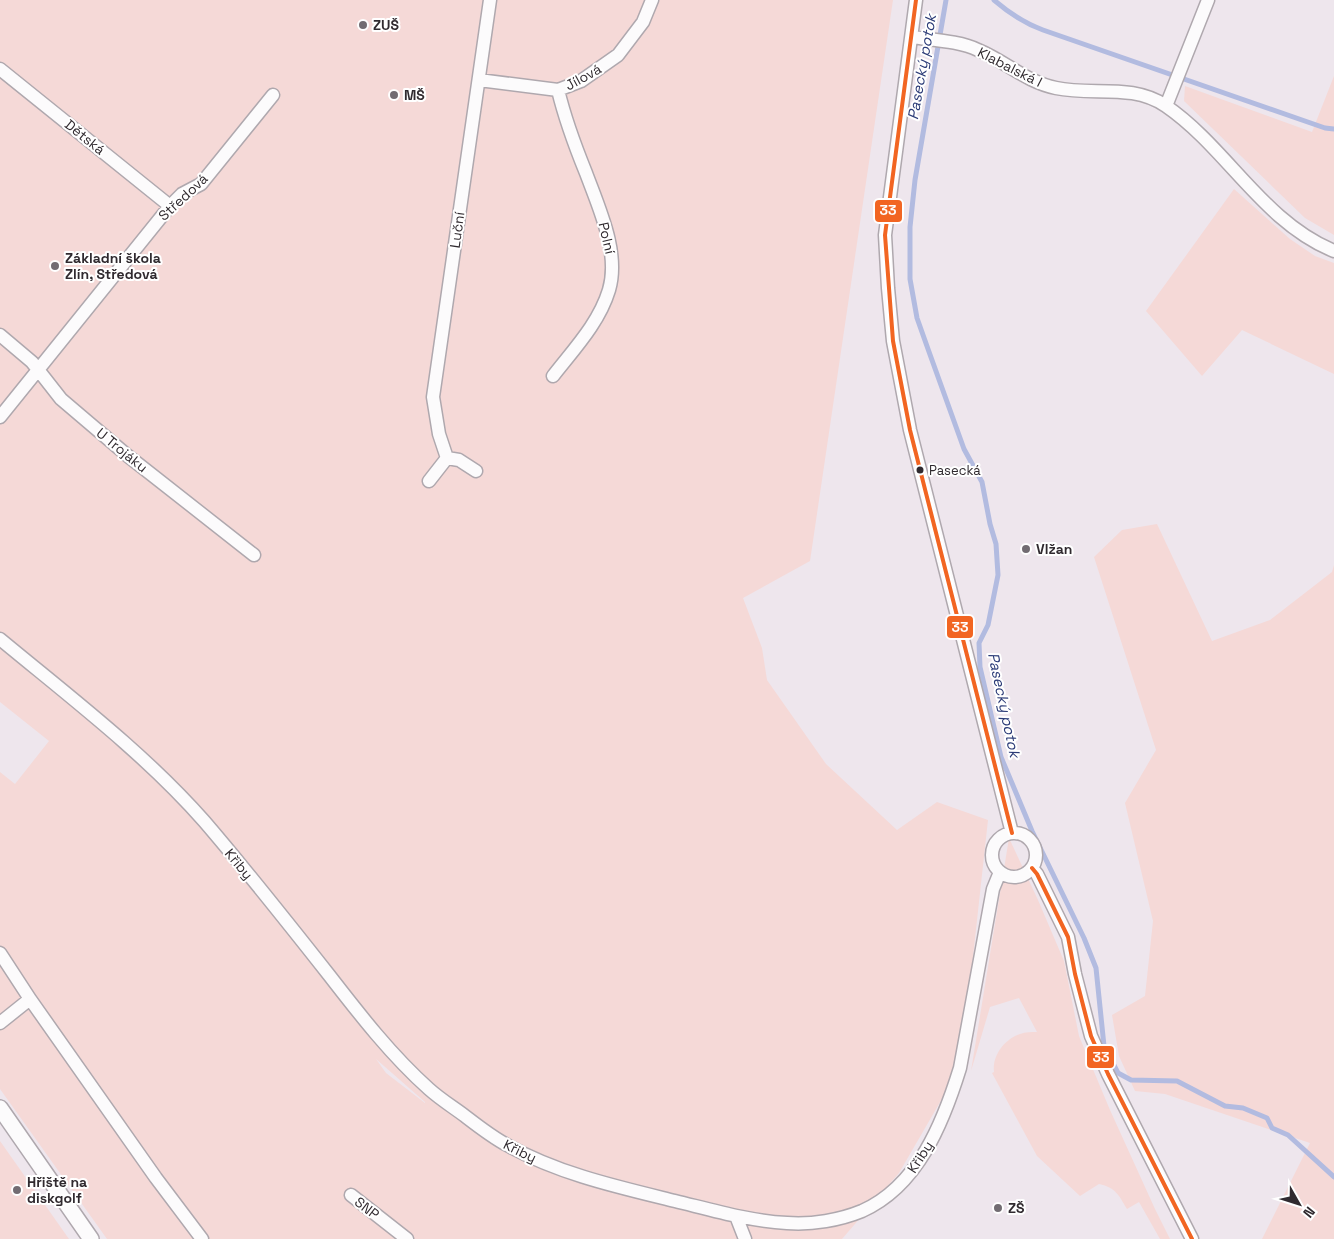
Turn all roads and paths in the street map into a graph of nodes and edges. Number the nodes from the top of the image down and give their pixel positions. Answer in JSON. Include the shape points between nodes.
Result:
{"nodes":[{"id":1,"x":490,"y":0,"type":"edge"},
{"id":2,"x":652,"y":0,"type":"edge"},
{"id":3,"x":916,"y":0,"type":"edge"},
{"id":4,"x":1208,"y":0,"type":"edge"},
{"id":5,"x":912,"y":36,"type":"junction"},
{"id":6,"x":0,"y":69,"type":"edge"},
{"id":7,"x":479,"y":80,"type":"junction"},
{"id":8,"x":558,"y":90,"type":"junction"},
{"id":9,"x":273,"y":96,"type":"dead end"},
{"id":10,"x":1166,"y":106,"type":"junction"},
{"id":11,"x":170,"y":206,"type":"junction"},
{"id":12,"x":1334,"y":250,"type":"edge"},
{"id":13,"x":0,"y":335,"type":"edge"},
{"id":14,"x":37,"y":369,"type":"junction"},
{"id":15,"x":553,"y":376,"type":"dead end"},
{"id":16,"x":0,"y":417,"type":"edge"},
{"id":17,"x":448,"y":458,"type":"junction"},
{"id":18,"x":476,"y":471,"type":"dead end"},
{"id":19,"x":429,"y":481,"type":"dead end"},
{"id":20,"x":254,"y":556,"type":"dead end"},
{"id":21,"x":0,"y":639,"type":"edge"},
{"id":22,"x":1012,"y":833,"type":"junction"},
{"id":23,"x":1032,"y":868,"type":"junction"},
{"id":24,"x":1000,"y":872,"type":"junction"},
{"id":25,"x":0,"y":953,"type":"edge"},
{"id":26,"x":30,"y":999,"type":"junction"},
{"id":27,"x":0,"y":1023,"type":"edge"},
{"id":28,"x":0,"y":1108,"type":"edge"},
{"id":29,"x":351,"y":1195,"type":"dead end"},
{"id":30,"x":736,"y":1216,"type":"junction"},
{"id":31,"x":91,"y":1239,"type":"edge"},
{"id":32,"x":202,"y":1239,"type":"edge"},
{"id":33,"x":407,"y":1239,"type":"edge"},
{"id":34,"x":745,"y":1239,"type":"edge"},
{"id":35,"x":1192,"y":1239,"type":"edge"}],
"edges":[{"from":1,"to":7,"type":"street","name":"Luční"},
{"from":2,"to":8,"type":"street","name":"Jílová","via":[[643,22],[618,55],[591,75]]},
{"from":3,"to":5,"type":"street"},
{"from":4,"to":10,"type":"street"},
{"from":5,"to":10,"type":"street","name":"Klabalská I","via":[[979,50],[1038,84],[1126,91]]},
{"from":5,"to":22,"type":"street","via":[[885,235],[894,341],[910,430]]},
{"from":6,"to":11,"type":"street","name":"Dětská"},
{"from":7,"to":8,"type":"street","name":"Jílová"},
{"from":7,"to":17,"type":"street","name":"Luční","via":[[433,397],[438,434]]},
{"from":8,"to":15,"type":"street","name":"Polní","via":[[606,227],[613,267],[600,312]]},
{"from":9,"to":11,"type":"street","name":"Středová","via":[[200,184],[182,194]]},
{"from":10,"to":12,"type":"street","name":"Klabalská I","via":[[1196,131],[1277,213],[1297,230]]},
{"from":11,"to":14,"type":"street","name":"Středová"},
{"from":13,"to":14,"type":"street","name":"U Trojáku"},
{"from":14,"to":16,"type":"street","name":"Středová"},
{"from":14,"to":20,"type":"street","name":"U Trojáku","via":[[61,399]]},
{"from":17,"to":18,"type":"street","via":[[459,460]]},
{"from":17,"to":19,"type":"street"},
{"from":21,"to":30,"type":"street","name":"Křiby","via":[[101,722],[167,782],[269,899],[384,1044],[431,1091],[508,1146],[561,1170]]},
{"from":22,"to":23,"type":"street","via":[[1031,842],[1036,854]]},
{"from":22,"to":24,"type":"street","via":[[994,845],[992,860]]},
{"from":23,"to":24,"type":"street","via":[[1014,877]]},
{"from":23,"to":35,"type":"street","via":[[1068,937],[1091,1036]]},
{"from":24,"to":30,"type":"street","name":"Křiby","via":[[993,889],[960,1068],[936,1131],[914,1170],[897,1188],[863,1210],[829,1221],[791,1224]]},
{"from":25,"to":26,"type":"street"},
{"from":26,"to":27,"type":"street"},
{"from":26,"to":32,"type":"street"},
{"from":28,"to":31,"type":"street"},
{"from":29,"to":33,"type":"street","name":"SNP"},
{"from":30,"to":34,"type":"street"}]}
